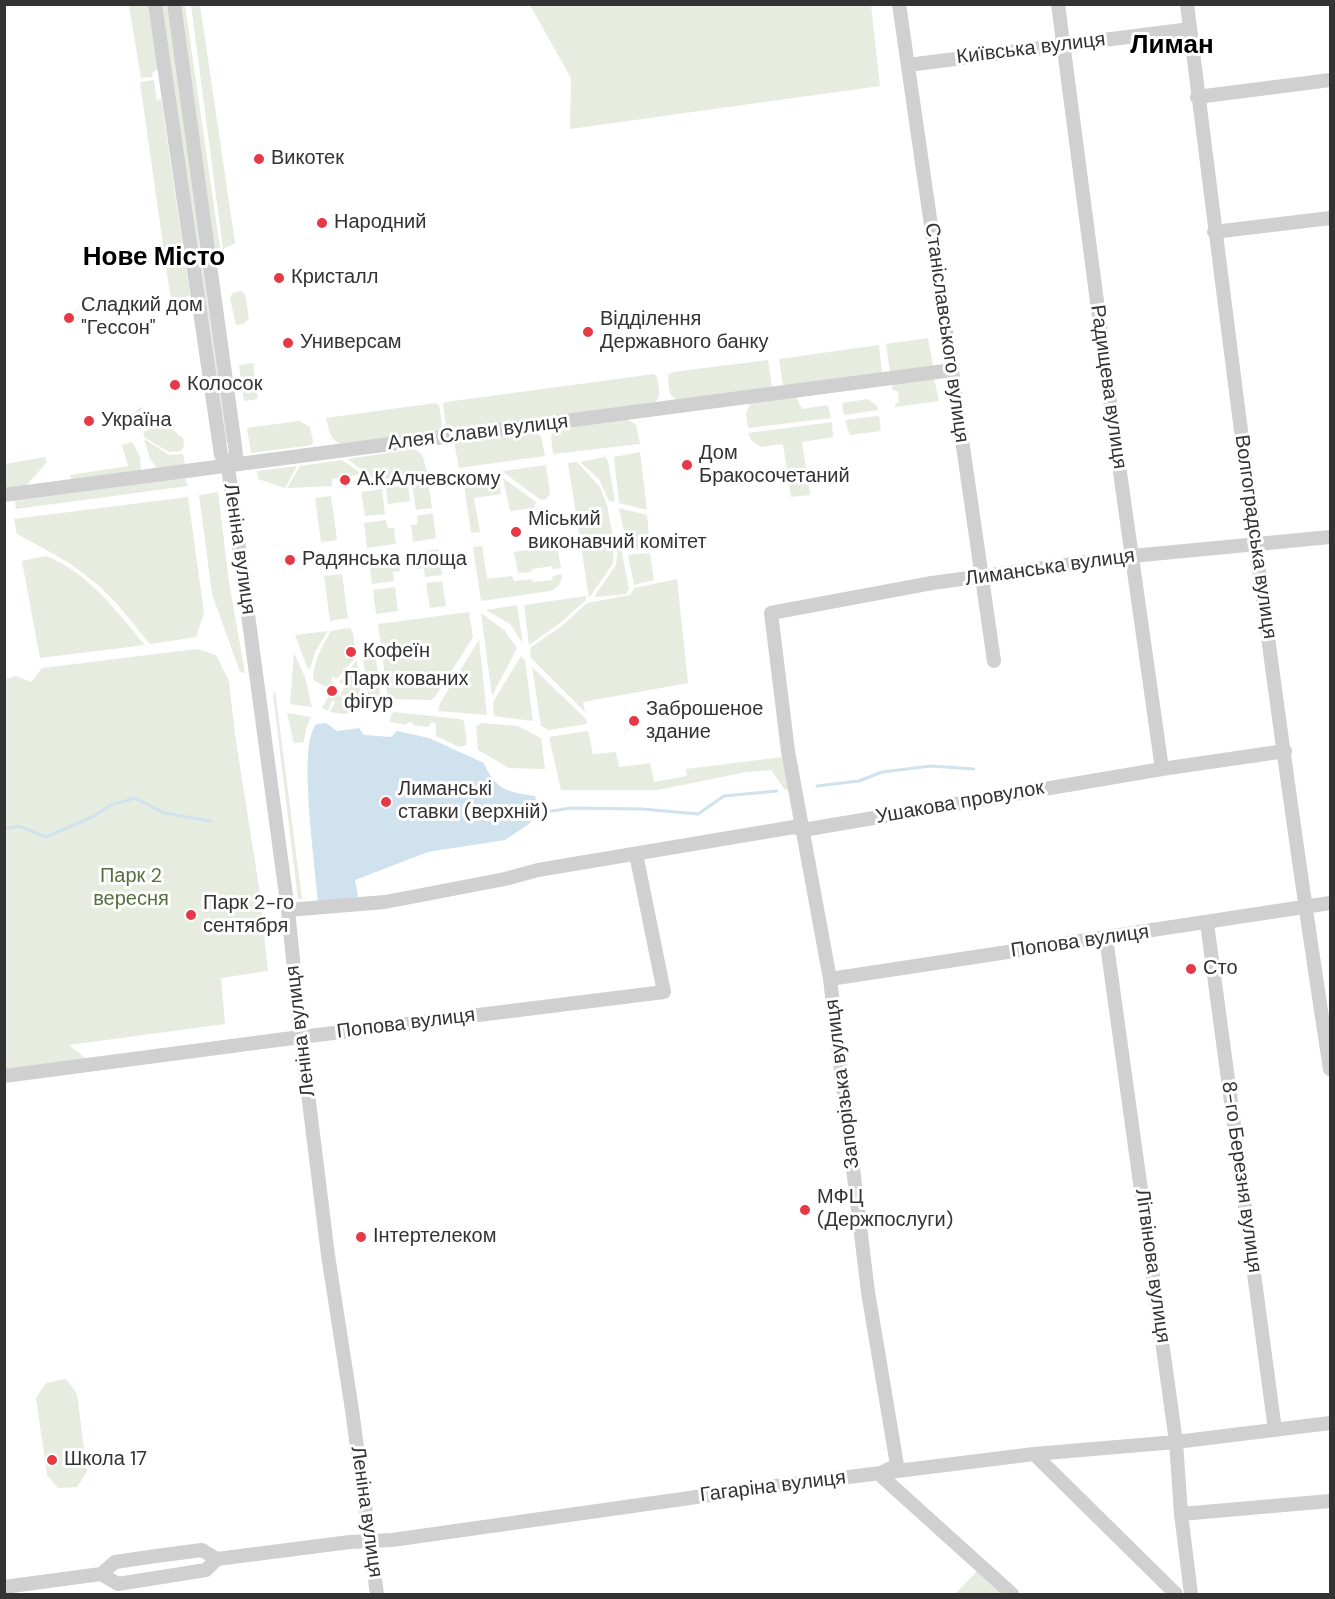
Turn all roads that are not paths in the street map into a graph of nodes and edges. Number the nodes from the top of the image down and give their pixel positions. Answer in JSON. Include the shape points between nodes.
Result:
{"nodes":[{"id":1,"x":155,"y":4,"type":"edge"},
{"id":2,"x":174,"y":4,"type":"edge"},
{"id":3,"x":899,"y":4,"type":"edge"},
{"id":4,"x":1058,"y":4,"type":"edge"},
{"id":5,"x":1186,"y":4,"type":"edge"},
{"id":6,"x":1190,"y":29,"type":"junction"},
{"id":7,"x":1063,"y":44,"type":"junction"},
{"id":8,"x":908,"y":65,"type":"junction"},
{"id":9,"x":1330,"y":80,"type":"edge"},
{"id":10,"x":1197,"y":97,"type":"junction"},
{"id":11,"x":1330,"y":219,"type":"edge"},
{"id":12,"x":1214,"y":232,"type":"junction"},
{"id":13,"x":952,"y":370,"type":"junction"},
{"id":14,"x":228,"y":466,"type":"junction"},
{"id":15,"x":4,"y":495,"type":"edge"},
{"id":16,"x":1330,"y":537,"type":"edge"},
{"id":17,"x":1256,"y":545,"type":"junction"},
{"id":18,"x":1132,"y":556,"type":"junction"},
{"id":19,"x":982,"y":577,"type":"junction"},
{"id":20,"x":771,"y":614,"type":"joint"},
{"id":21,"x":994,"y":661,"type":"dead end"},
{"id":22,"x":1285,"y":751,"type":"junction"},
{"id":23,"x":1162,"y":769,"type":"junction"},
{"id":24,"x":803,"y":830,"type":"junction"},
{"id":25,"x":636,"y":854,"type":"junction"},
{"id":26,"x":1330,"y":903,"type":"edge"},
{"id":27,"x":1305,"y":907,"type":"junction"},
{"id":28,"x":288,"y":910,"type":"junction"},
{"id":29,"x":1207,"y":923,"type":"junction"},
{"id":30,"x":1106,"y":938,"type":"junction"},
{"id":31,"x":830,"y":979,"type":"junction"},
{"id":32,"x":301,"y":1037,"type":"junction"},
{"id":33,"x":1330,"y":1069,"type":"edge"},
{"id":34,"x":4,"y":1076,"type":"edge"},
{"id":35,"x":1330,"y":1423,"type":"edge"},
{"id":36,"x":1275,"y":1430,"type":"junction"},
{"id":37,"x":1176,"y":1442,"type":"junction"},
{"id":38,"x":1034,"y":1454,"type":"junction"},
{"id":39,"x":879,"y":1474,"type":"junction"},
{"id":40,"x":1330,"y":1501,"type":"edge"},
{"id":41,"x":1181,"y":1514,"type":"junction"},
{"id":42,"x":370,"y":1542,"type":"junction"},
{"id":43,"x":217,"y":1558,"type":"junction"},
{"id":44,"x":101,"y":1574,"type":"junction"},
{"id":45,"x":4,"y":1587,"type":"edge"},
{"id":46,"x":377,"y":1594,"type":"edge"},
{"id":47,"x":1012,"y":1594,"type":"edge"},
{"id":48,"x":1176,"y":1594,"type":"edge"},
{"id":49,"x":1191,"y":1594,"type":"edge"}],
"edges":[{"from":1,"to":14,"type":"street","name":"Леніна вулиця","via":[[220,455]]},
{"from":2,"to":14,"type":"street","name":"Леніна вулиця","via":[[235,446],[236,456]]},
{"from":3,"to":8,"type":"street","name":"Станіславського вулиця"},
{"from":4,"to":7,"type":"street","name":"Радищева вулиця"},
{"from":5,"to":6,"type":"street","name":"Волгоградська вулиця"},
{"from":6,"to":7,"type":"street","name":"Київська вулиця"},
{"from":6,"to":10,"type":"street","name":"Волгоградська вулиця"},
{"from":7,"to":8,"type":"street","name":"Київська вулиця"},
{"from":7,"to":18,"type":"street","name":"Радищева вулиця"},
{"from":8,"to":13,"type":"street","name":"Станіславського вулиця"},
{"from":9,"to":10,"type":"street"},
{"from":10,"to":12,"type":"street","name":"Волгоградська вулиця"},
{"from":11,"to":12,"type":"street"},
{"from":12,"to":17,"type":"street","name":"Волгоградська вулиця"},
{"from":13,"to":14,"type":"street","name":"Алея Слави вулиця"},
{"from":13,"to":19,"type":"street","name":"Станіславського вулиця"},
{"from":14,"to":15,"type":"street","name":"Алея Слави вулиця"},
{"from":14,"to":28,"type":"street","name":"Леніна вулиця"},
{"from":16,"to":17,"type":"street","name":"Лиманська вулиця"},
{"from":17,"to":18,"type":"street","name":"Лиманська вулиця"},
{"from":17,"to":22,"type":"street","name":"Волгоградська вулиця"},
{"from":18,"to":19,"type":"street","name":"Лиманська вулиця"},
{"from":18,"to":23,"type":"street","name":"Радищева вулиця"},
{"from":19,"to":20,"type":"street","name":"Лиманська вулиця"},
{"from":19,"to":21,"type":"street","name":"Станіславського вулиця"},
{"from":20,"to":24,"type":"street","name":"Запорізька вулиця","via":[[788,751]]},
{"from":22,"to":23,"type":"street","name":"Ушакова провулок"},
{"from":22,"to":27,"type":"street","name":"Волгоградська вулиця"},
{"from":23,"to":24,"type":"street","name":"Ушакова провулок"},
{"from":24,"to":25,"type":"street","name":"Ушакова провулок","via":[[794,827]]},
{"from":24,"to":31,"type":"street","name":"Запорізька вулиця"},
{"from":25,"to":28,"type":"street","name":"Ушакова провулок","via":[[385,902]]},
{"from":25,"to":32,"type":"street","name":"Попова вулиця","via":[[664,992]]},
{"from":26,"to":27,"type":"street","name":"Попова вулиця"},
{"from":27,"to":29,"type":"street","name":"Попова вулиця"},
{"from":27,"to":33,"type":"street","name":"Волгоградська вулиця"},
{"from":28,"to":32,"type":"street","name":"Леніна вулиця"},
{"from":29,"to":30,"type":"street","name":"Попова вулиця"},
{"from":29,"to":36,"type":"street","name":"8-го Березня вулиця"},
{"from":30,"to":31,"type":"street","name":"Попова вулиця"},
{"from":30,"to":37,"type":"street","name":"Літвінова вулиця"},
{"from":31,"to":39,"type":"street","name":"Запорізька вулиця","via":[[868,1292],[897,1465]]},
{"from":32,"to":34,"type":"street","name":"Попова вулиця"},
{"from":32,"to":42,"type":"street","name":"Леніна вулиця"},
{"from":35,"to":36,"type":"street","name":"Гагаріна вулиця"},
{"from":36,"to":37,"type":"street","name":"Гагаріна вулиця"},
{"from":37,"to":38,"type":"street","name":"Гагаріна вулиця"},
{"from":37,"to":41,"type":"street","name":"Літвінова вулиця"},
{"from":38,"to":39,"type":"street","name":"Гагаріна вулиця"},
{"from":38,"to":48,"type":"street"},
{"from":39,"to":42,"type":"street","name":"Гагаріна вулиця"},
{"from":39,"to":47,"type":"street"},
{"from":40,"to":41,"type":"street"},
{"from":41,"to":49,"type":"street","name":"Літвінова вулиця"},
{"from":42,"to":43,"type":"street","name":"Гагаріна вулиця"},
{"from":42,"to":46,"type":"street","name":"Леніна вулиця"},
{"from":43,"to":44,"type":"street","name":"Гагаріна вулиця","via":[[202,1550],[156,1556],[115,1562]]},
{"from":43,"to":44,"type":"street","name":"Гагаріна вулиця","via":[[206,1570],[118,1584]]},
{"from":44,"to":45,"type":"street","name":"Гагаріна вулиця"}]}
